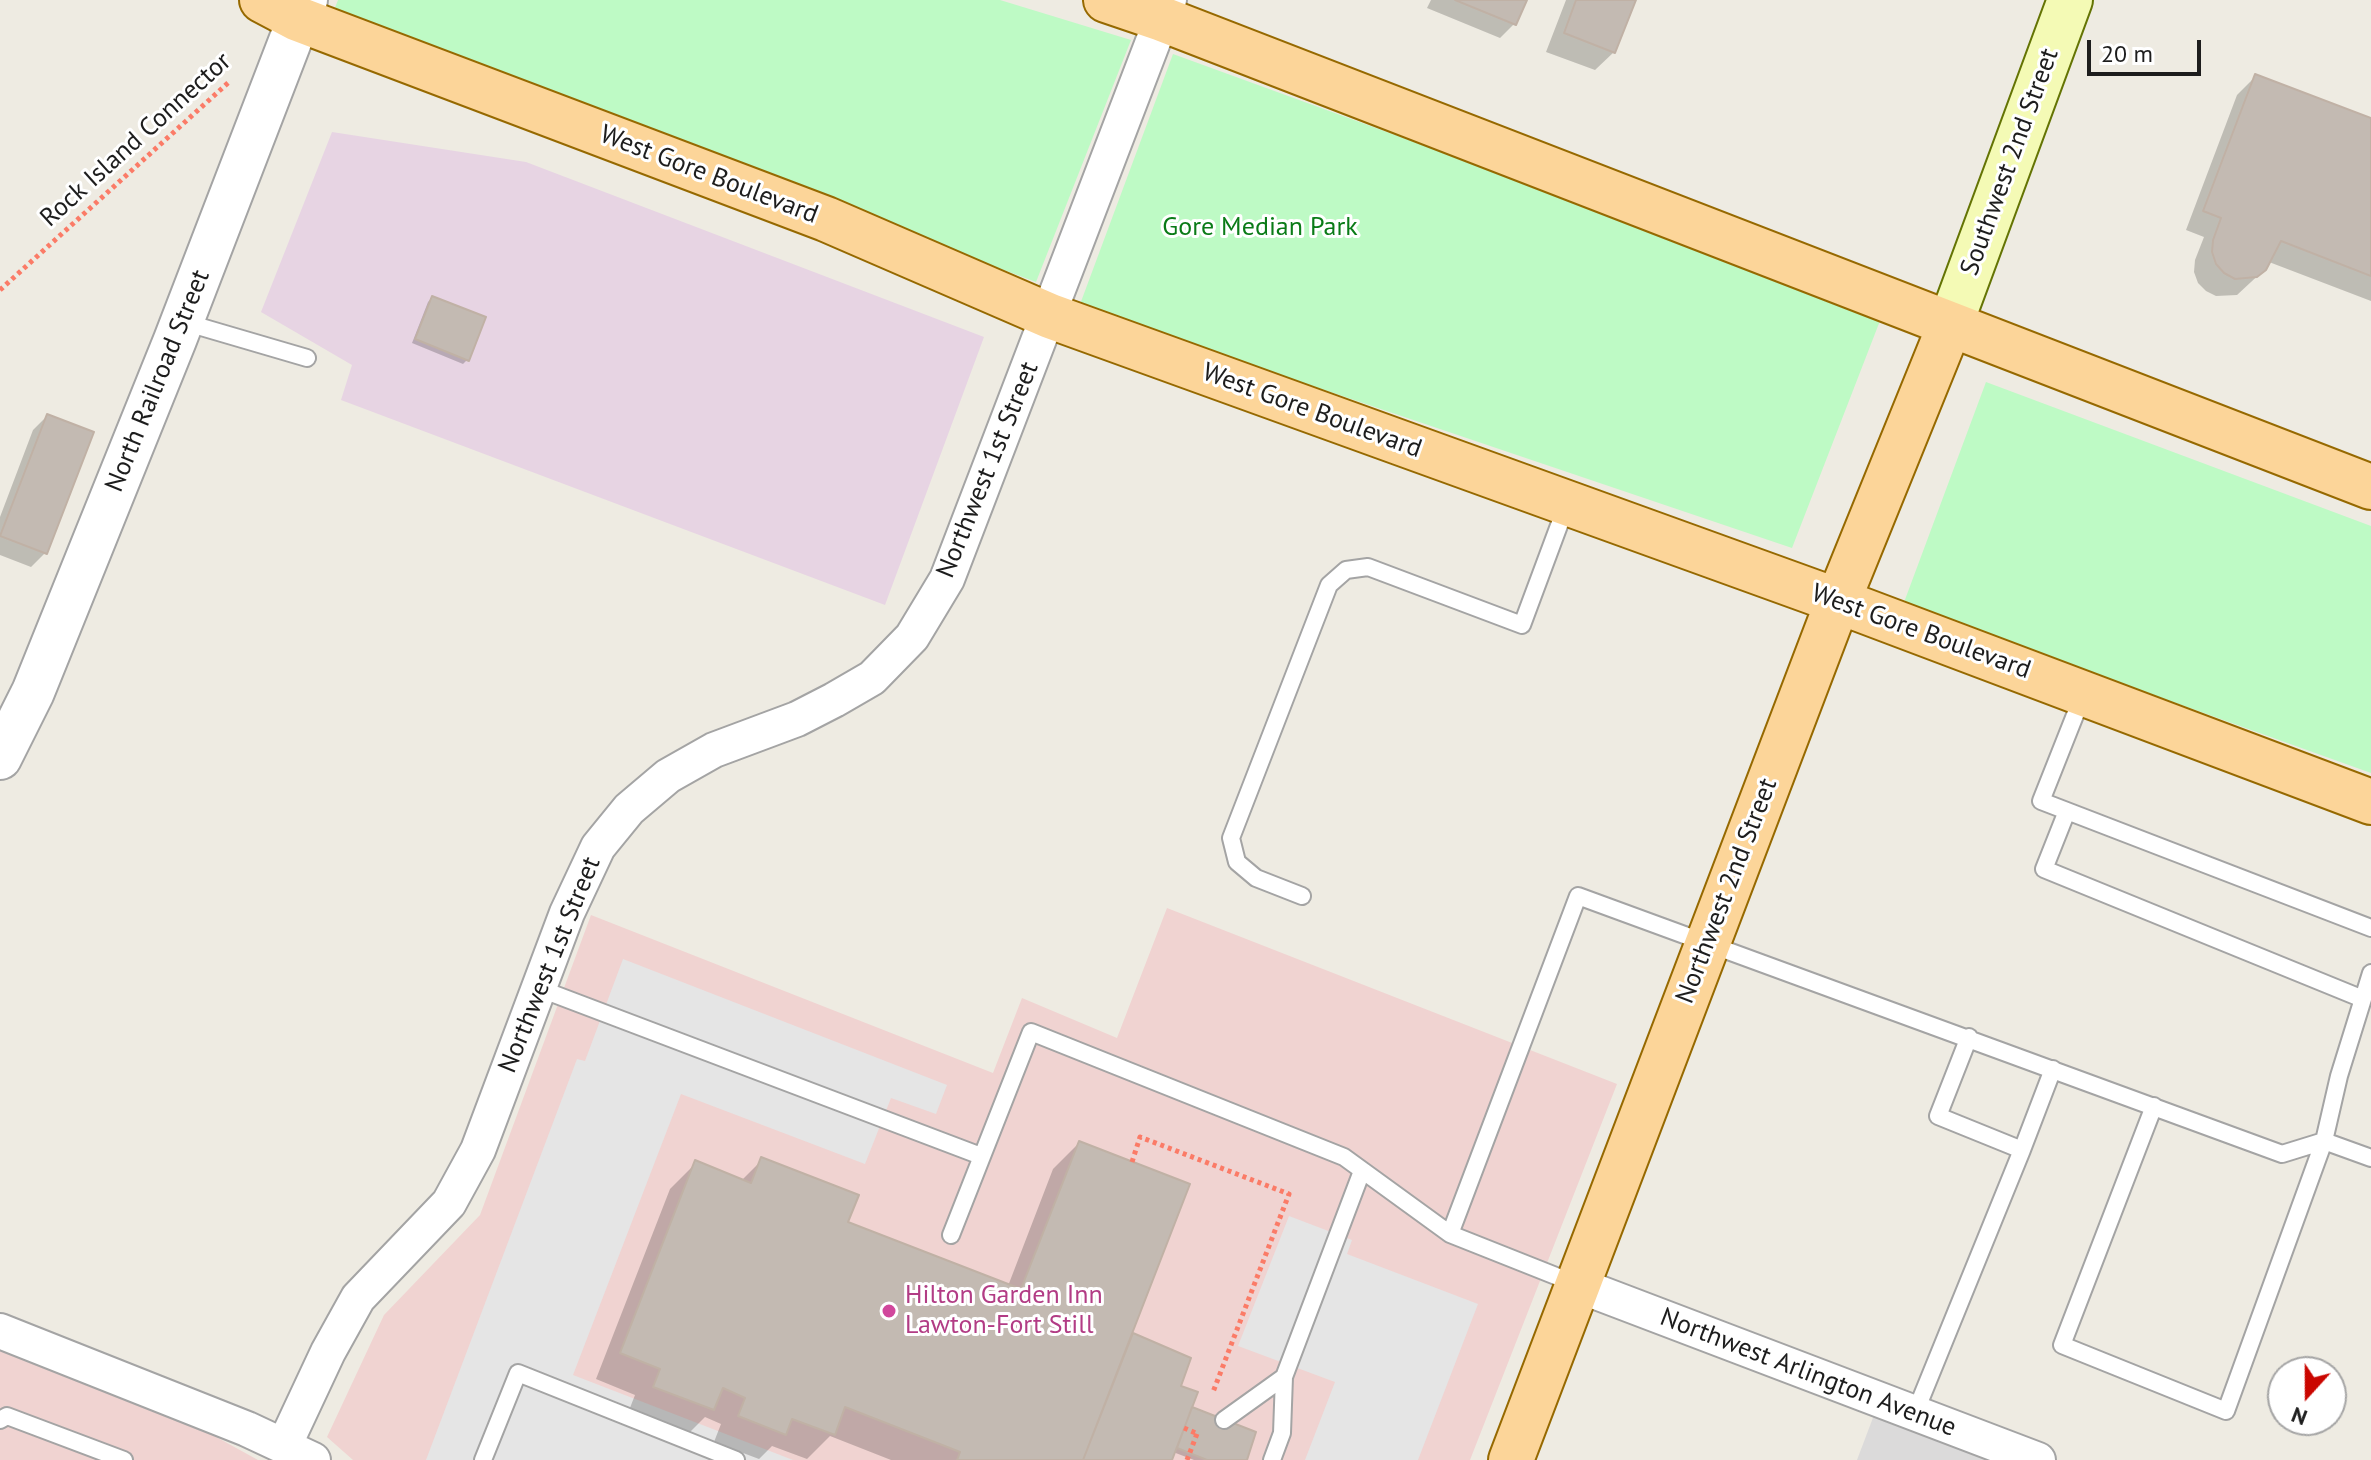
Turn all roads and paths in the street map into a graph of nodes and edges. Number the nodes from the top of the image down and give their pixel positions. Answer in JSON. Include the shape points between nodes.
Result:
{"nodes":[{"id":1,"x":1106,"y":0,"type":"edge"},
{"id":2,"x":2070,"y":0,"type":"edge"},
{"id":3,"x":289,"y":6,"type":"edge"},
{"id":4,"x":1166,"y":9,"type":"edge"},
{"id":5,"x":229,"y":82,"type":"dead end"},
{"id":6,"x":0,"y":290,"type":"edge"},
{"id":7,"x":1050,"y":316,"type":"junction"},
{"id":8,"x":182,"y":322,"type":"junction"},
{"id":9,"x":1950,"y":325,"type":"junction"},
{"id":10,"x":307,"y":358,"type":"dead end"},
{"id":11,"x":2371,"y":487,"type":"edge"},
{"id":12,"x":1568,"y":503,"type":"junction"},
{"id":13,"x":1838,"y":601,"type":"junction"},
{"id":14,"x":2084,"y":693,"type":"junction"},
{"id":15,"x":0,"y":758,"type":"edge"},
{"id":16,"x":2371,"y":802,"type":"edge"},
{"id":17,"x":2067,"y":811,"type":"junction"},
{"id":18,"x":1302,"y":896,"type":"dead end"},
{"id":19,"x":2371,"y":928,"type":"edge"},
{"id":20,"x":1706,"y":944,"type":"junction"},
{"id":21,"x":2371,"y":973,"type":"edge"},
{"id":22,"x":538,"y":988,"type":"junction"},
{"id":23,"x":2363,"y":999,"type":"junction"},
{"id":24,"x":1969,"y":1037,"type":"junction"},
{"id":25,"x":2053,"y":1069,"type":"junction"},
{"id":26,"x":2154,"y":1106,"type":"junction"},
{"id":27,"x":2324,"y":1141,"type":"junction"},
{"id":28,"x":2022,"y":1150,"type":"junction"},
{"id":29,"x":981,"y":1156,"type":"junction"},
{"id":30,"x":2371,"y":1158,"type":"edge"},
{"id":31,"x":1132,"y":1162,"type":"dead end"},
{"id":32,"x":1362,"y":1171,"type":"junction"},
{"id":33,"x":1450,"y":1234,"type":"junction"},
{"id":34,"x":951,"y":1235,"type":"dead end"},
{"id":35,"x":1578,"y":1285,"type":"junction"},
{"id":36,"x":0,"y":1331,"type":"edge"},
{"id":37,"x":1284,"y":1377,"type":"junction"},
{"id":38,"x":1209,"y":1403,"type":"dead end"},
{"id":39,"x":1915,"y":1413,"type":"junction"},
{"id":40,"x":1203,"y":1418,"type":"dead end"},
{"id":41,"x":0,"y":1420,"type":"edge"},
{"id":42,"x":1224,"y":1420,"type":"dead end"},
{"id":43,"x":292,"y":1455,"type":"edge"},
{"id":44,"x":124,"y":1460,"type":"edge"},
{"id":45,"x":483,"y":1460,"type":"edge"},
{"id":46,"x":736,"y":1460,"type":"edge"},
{"id":47,"x":1187,"y":1460,"type":"edge"},
{"id":48,"x":1272,"y":1460,"type":"edge"},
{"id":49,"x":1511,"y":1460,"type":"edge"},
{"id":50,"x":2038,"y":1460,"type":"edge"}],
"edges":[{"from":1,"to":4,"type":"main road"},
{"from":2,"to":9,"type":"main road","name":"Southwest 2nd Street"},
{"from":3,"to":7,"type":"main road","name":"West Gore Boulevard","via":[[826,219]]},
{"from":3,"to":8,"type":"street","name":"North Railroad Street"},
{"from":4,"to":7,"type":"street","name":"Northwest 1st Street"},
{"from":4,"to":9,"type":"main road"},
{"from":5,"to":6,"type":"path","name":"Rock Island Connector"},
{"from":7,"to":12,"type":"main road","name":"West Gore Boulevard"},
{"from":7,"to":22,"type":"street","name":"Northwest 1st Street","via":[[947,579],[912,637],[872,678],[797,719],[714,750],[668,776],[629,809],[598,847]]},
{"from":8,"to":10,"type":"lane"},
{"from":8,"to":15,"type":"street","name":"North Railroad Street","via":[[33,692]]},
{"from":9,"to":11,"type":"main road"},
{"from":9,"to":13,"type":"main road","name":"Northwest 2nd Street"},
{"from":12,"to":13,"type":"main road","name":"West Gore Boulevard"},
{"from":12,"to":18,"type":"lane","via":[[1522,625],[1368,567],[1346,570],[1329,585],[1231,838],[1237,862],[1256,878]]},
{"from":13,"to":14,"type":"main road","name":"West Gore Boulevard"},
{"from":13,"to":20,"type":"main road","name":"Northwest 2nd Street"},
{"from":14,"to":16,"type":"main road","name":"West Gore Boulevard"},
{"from":14,"to":17,"type":"lane","via":[[2041,801]]},
{"from":17,"to":19,"type":"lane"},
{"from":17,"to":23,"type":"lane","via":[[2044,869]]},
{"from":20,"to":24,"type":"lane"},
{"from":20,"to":33,"type":"lane","via":[[1578,896]]},
{"from":20,"to":35,"type":"main road","name":"Northwest 2nd Street"},
{"from":21,"to":23,"type":"lane"},
{"from":22,"to":29,"type":"lane"},
{"from":22,"to":43,"type":"street","name":"Northwest 1st Street","via":[[478,1150],[449,1203],[358,1298],[328,1352]]},
{"from":23,"to":27,"type":"lane"},
{"from":24,"to":25,"type":"lane"},
{"from":24,"to":28,"type":"lane","via":[[1938,1116]]},
{"from":25,"to":26,"type":"lane"},
{"from":25,"to":28,"type":"lane"},
{"from":26,"to":27,"type":"lane","via":[[2282,1154]]},
{"from":26,"to":27,"type":"lane","via":[[2062,1345],[2226,1411]]},
{"from":27,"to":30,"type":"lane"},
{"from":28,"to":39,"type":"lane"},
{"from":29,"to":32,"type":"lane","via":[[1031,1032],[1344,1157]]},
{"from":29,"to":34,"type":"lane"},
{"from":31,"to":38,"type":"path","via":[[1140,1137],[1289,1194]]},
{"from":32,"to":33,"type":"lane"},
{"from":32,"to":37,"type":"lane"},
{"from":33,"to":35,"type":"lane"},
{"from":35,"to":39,"type":"street","name":"Northwest Arlington Avenue"},
{"from":35,"to":49,"type":"main road","name":"Northwest 2nd Street"},
{"from":36,"to":43,"type":"street","via":[[247,1429]]},
{"from":37,"to":42,"type":"lane"},
{"from":37,"to":48,"type":"lane","via":[[1282,1433]]},
{"from":39,"to":50,"type":"street","name":"Northwest Arlington Avenue"},
{"from":40,"to":47,"type":"path"},
{"from":41,"to":44,"type":"lane","via":[[7,1416]]},
{"from":45,"to":46,"type":"lane","via":[[518,1373]]}]}
